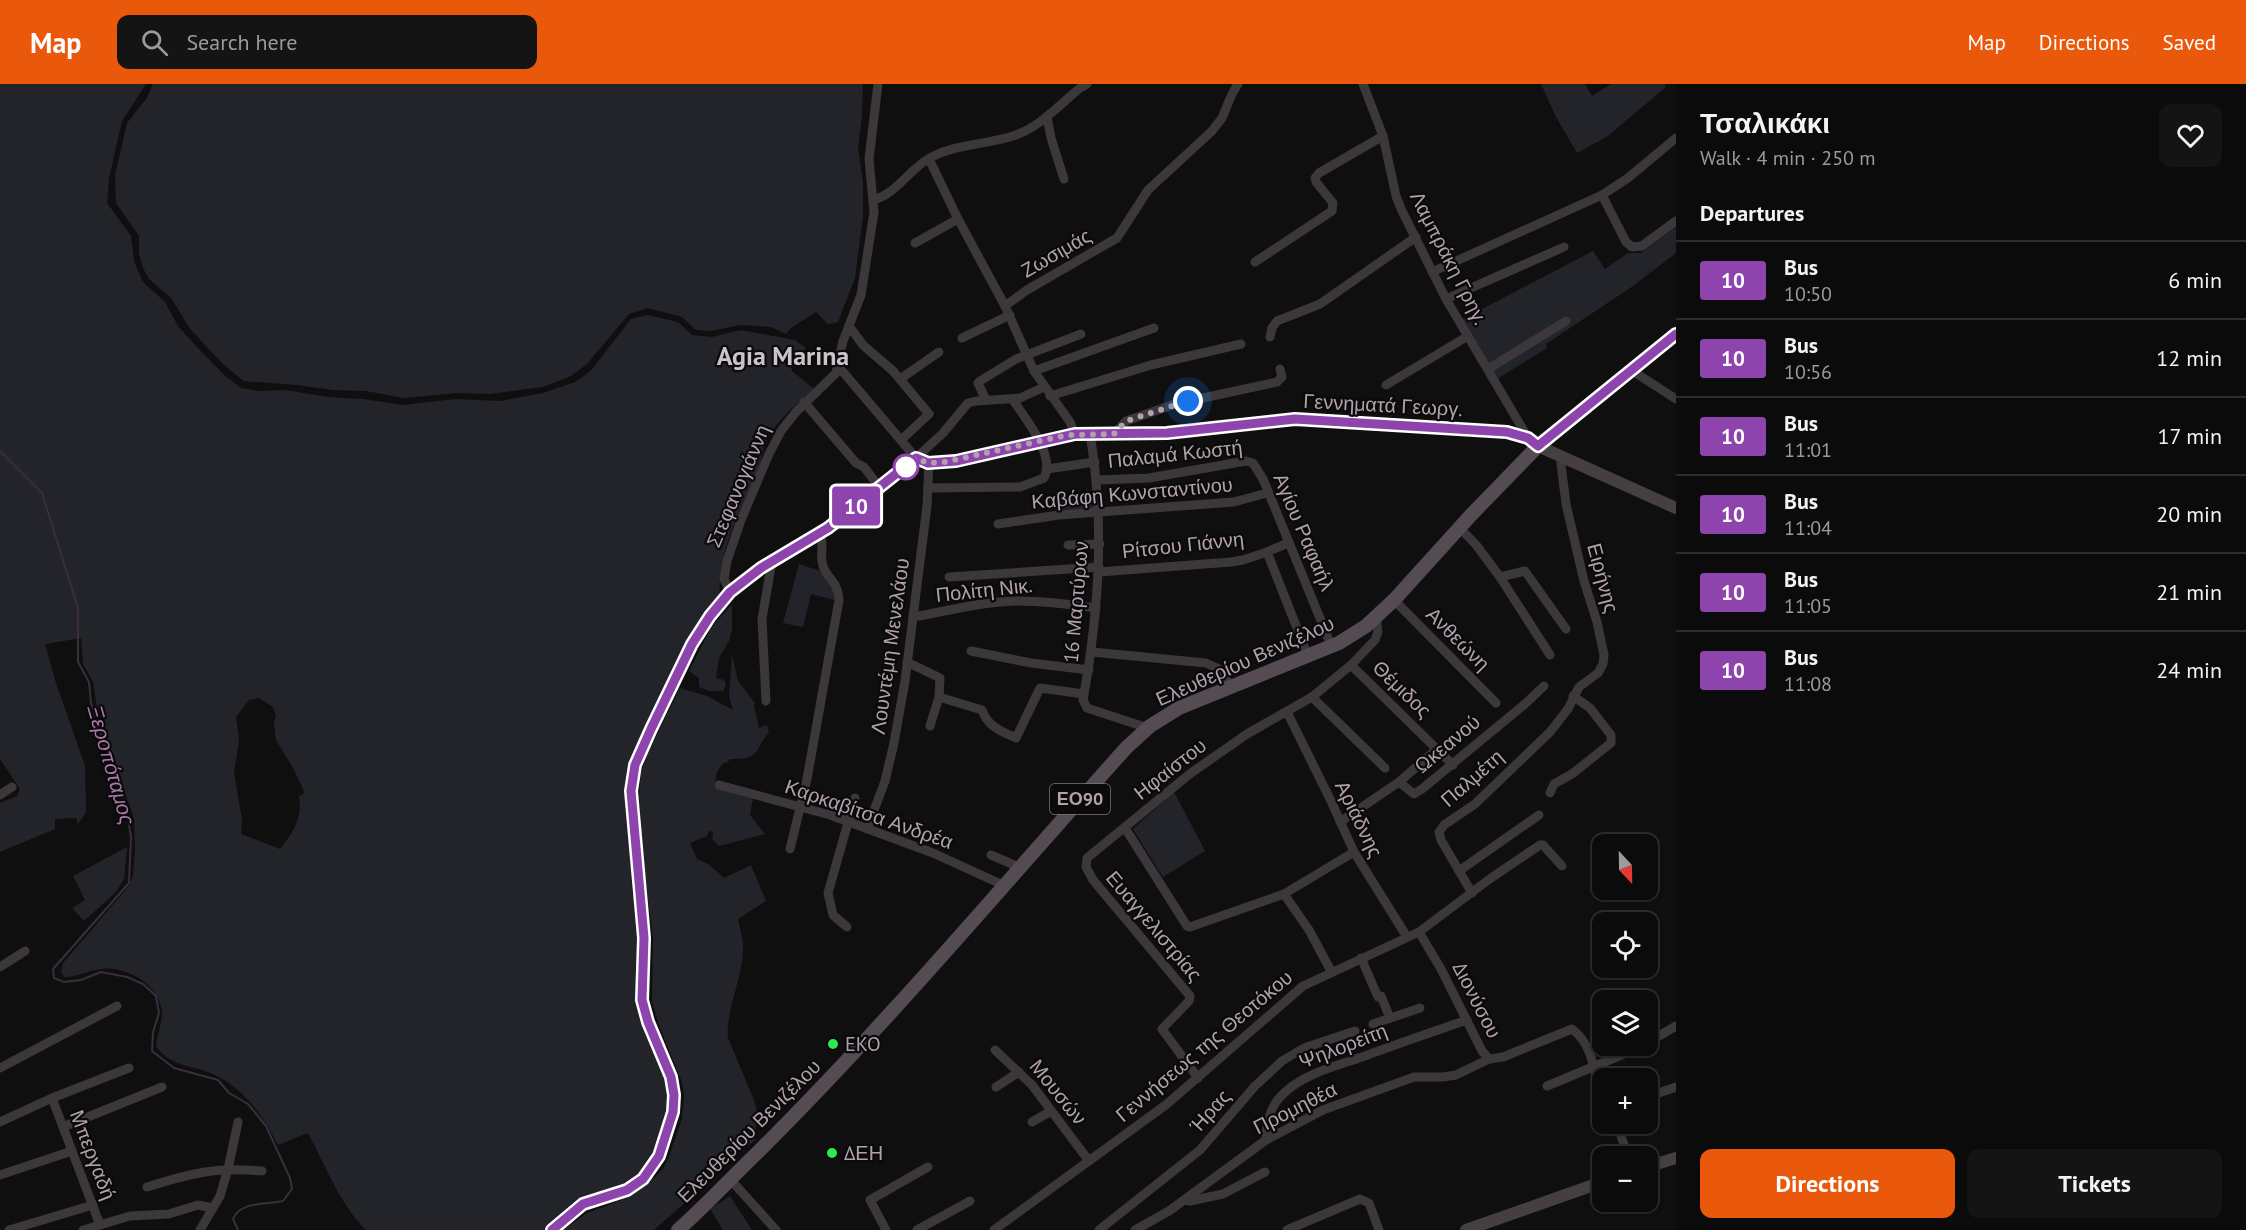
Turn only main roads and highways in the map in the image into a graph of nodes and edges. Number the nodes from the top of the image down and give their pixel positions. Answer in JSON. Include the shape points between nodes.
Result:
{"nodes":[{"id":1,"x":1676,"y":334,"type":"edge"},
{"id":2,"x":678,"y":1230,"type":"edge"}],
"edges":[{"from":1,"to":2,"type":"main road","name":"Ελευθερίου Βενιζέλου","number":"ΕΟ90","via":[[1533,442],[1376,618],[1348,638],[1179,708],[1148,728],[889,1015]]}]}
